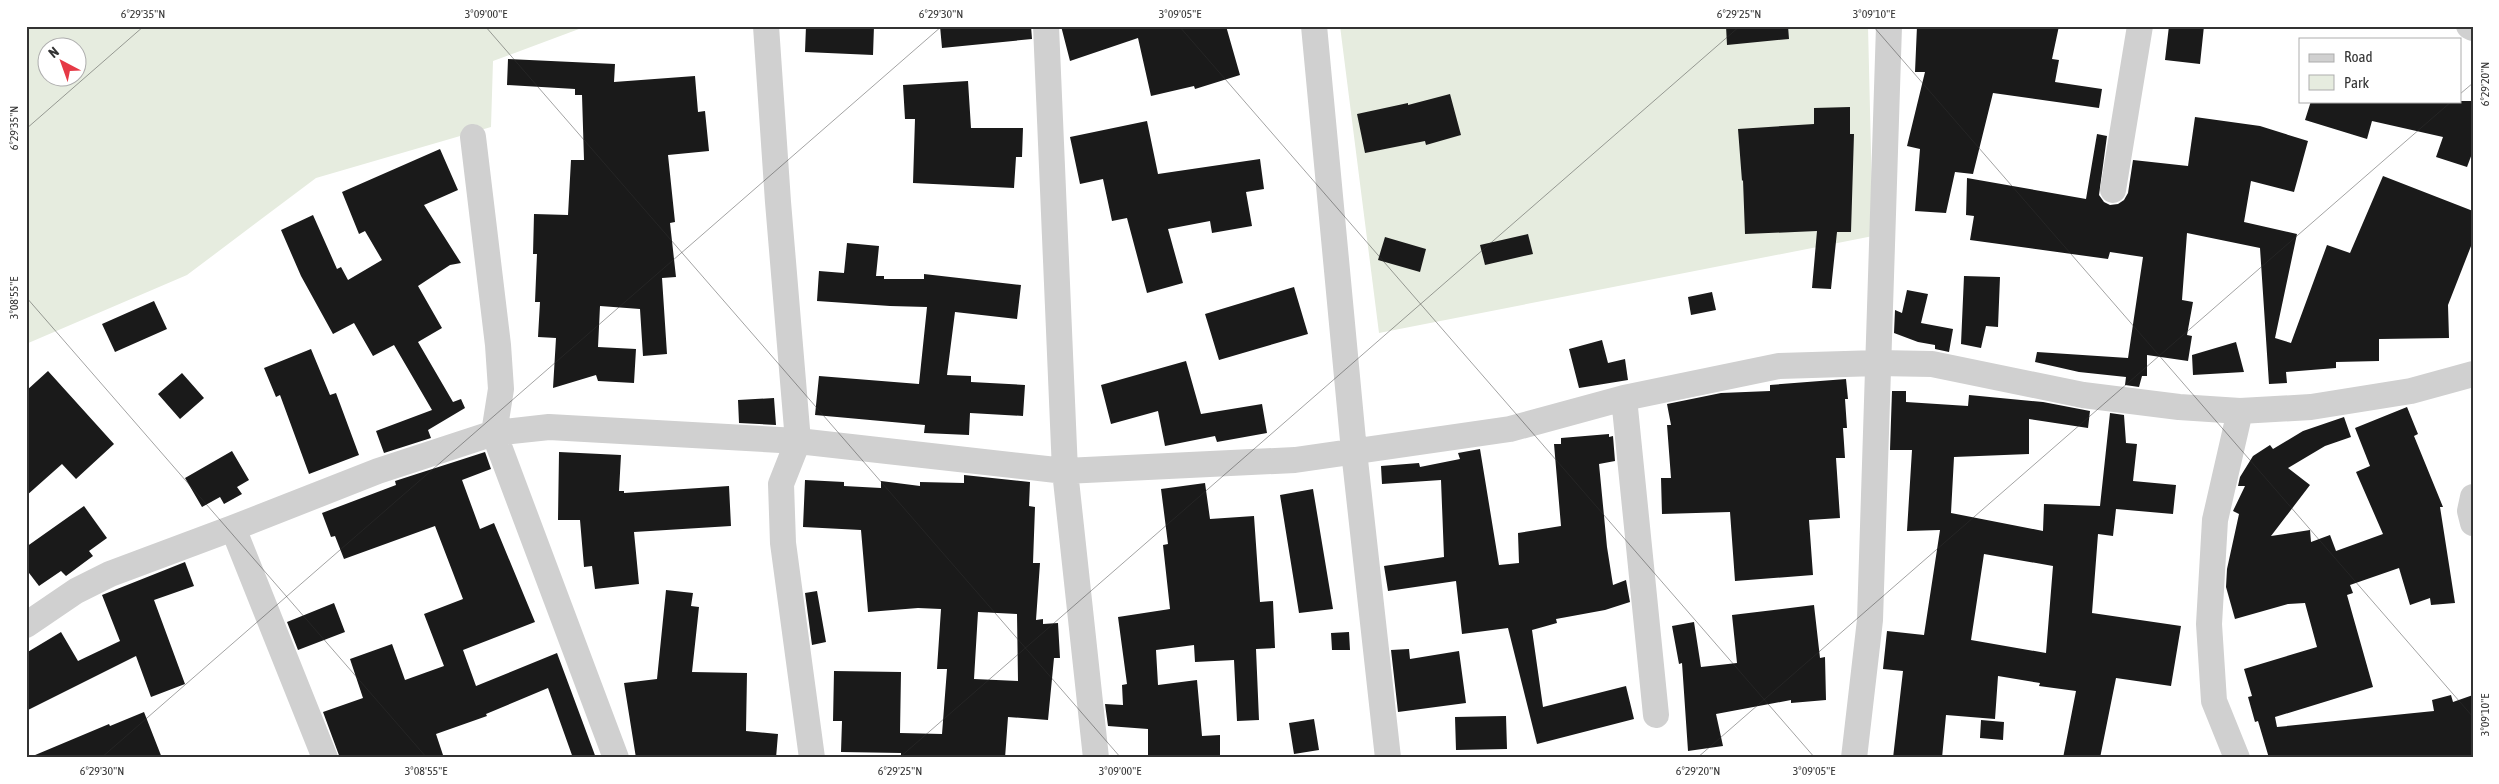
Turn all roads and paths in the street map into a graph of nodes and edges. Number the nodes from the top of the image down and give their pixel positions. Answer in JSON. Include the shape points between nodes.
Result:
{"nodes":[{"id":1,"x":766,"y":26,"type":"edge"},
{"id":2,"x":1046,"y":26,"type":"edge"},
{"id":3,"x":1314,"y":26,"type":"edge"},
{"id":4,"x":1889,"y":26,"type":"edge"},
{"id":5,"x":2140,"y":26,"type":"edge"},
{"id":6,"x":2469,"y":26,"type":"edge"},
{"id":7,"x":2473,"y":28,"type":"edge"},
{"id":8,"x":473,"y":137,"type":"dead end"},
{"id":9,"x":2113,"y":190,"type":"dead end"},
{"id":10,"x":1878,"y":363,"type":"junction"},
{"id":11,"x":2473,"y":374,"type":"edge"},
{"id":12,"x":1624,"y":398,"type":"junction"},
{"id":13,"x":2240,"y":411,"type":"junction"},
{"id":14,"x":494,"y":433,"type":"junction"},
{"id":15,"x":798,"y":442,"type":"junction"},
{"id":16,"x":1354,"y":451,"type":"junction"},
{"id":17,"x":1065,"y":471,"type":"junction"},
{"id":18,"x":2473,"y":497,"type":"edge"},
{"id":19,"x":2473,"y":522,"type":"edge"},
{"id":20,"x":233,"y":528,"type":"junction"},
{"id":21,"x":26,"y":625,"type":"edge"},
{"id":22,"x":1656,"y":715,"type":"dead end"},
{"id":23,"x":325,"y":758,"type":"edge"},
{"id":24,"x":616,"y":758,"type":"edge"},
{"id":25,"x":812,"y":758,"type":"edge"},
{"id":26,"x":1096,"y":758,"type":"edge"},
{"id":27,"x":1388,"y":758,"type":"edge"},
{"id":28,"x":1854,"y":758,"type":"edge"},
{"id":29,"x":2237,"y":758,"type":"edge"}],
"edges":[{"from":1,"to":15,"type":"street"},
{"from":2,"to":17,"type":"street"},
{"from":3,"to":16,"type":"street"},
{"from":4,"to":10,"type":"street"},
{"from":5,"to":9,"type":"street"},
{"from":6,"to":7,"type":"street"},
{"from":8,"to":14,"type":"street","via":[[498,345],[501,389]]},
{"from":10,"to":12,"type":"street","via":[[1779,366]]},
{"from":10,"to":13,"type":"street","via":[[1932,364],[2083,395],[2179,408]]},
{"from":10,"to":28,"type":"street","via":[[1870,620]]},
{"from":11,"to":13,"type":"street","via":[[2411,391],[2311,407]]},
{"from":12,"to":16,"type":"street","via":[[1510,430]]},
{"from":12,"to":22,"type":"street"},
{"from":13,"to":29,"type":"street","via":[[2215,520],[2209,624],[2214,701]]},
{"from":14,"to":15,"type":"street","via":[[549,427]]},
{"from":14,"to":20,"type":"street","via":[[378,471]]},
{"from":14,"to":24,"type":"street"},
{"from":15,"to":17,"type":"street"},
{"from":15,"to":25,"type":"street","via":[[781,484],[783,542]]},
{"from":16,"to":17,"type":"street","via":[[1295,460]]},
{"from":16,"to":27,"type":"street"},
{"from":17,"to":26,"type":"street"},
{"from":18,"to":19,"type":"street","via":[[2470,511]]},
{"from":20,"to":21,"type":"street","via":[[110,574],[76,591]]},
{"from":20,"to":23,"type":"street"}]}
